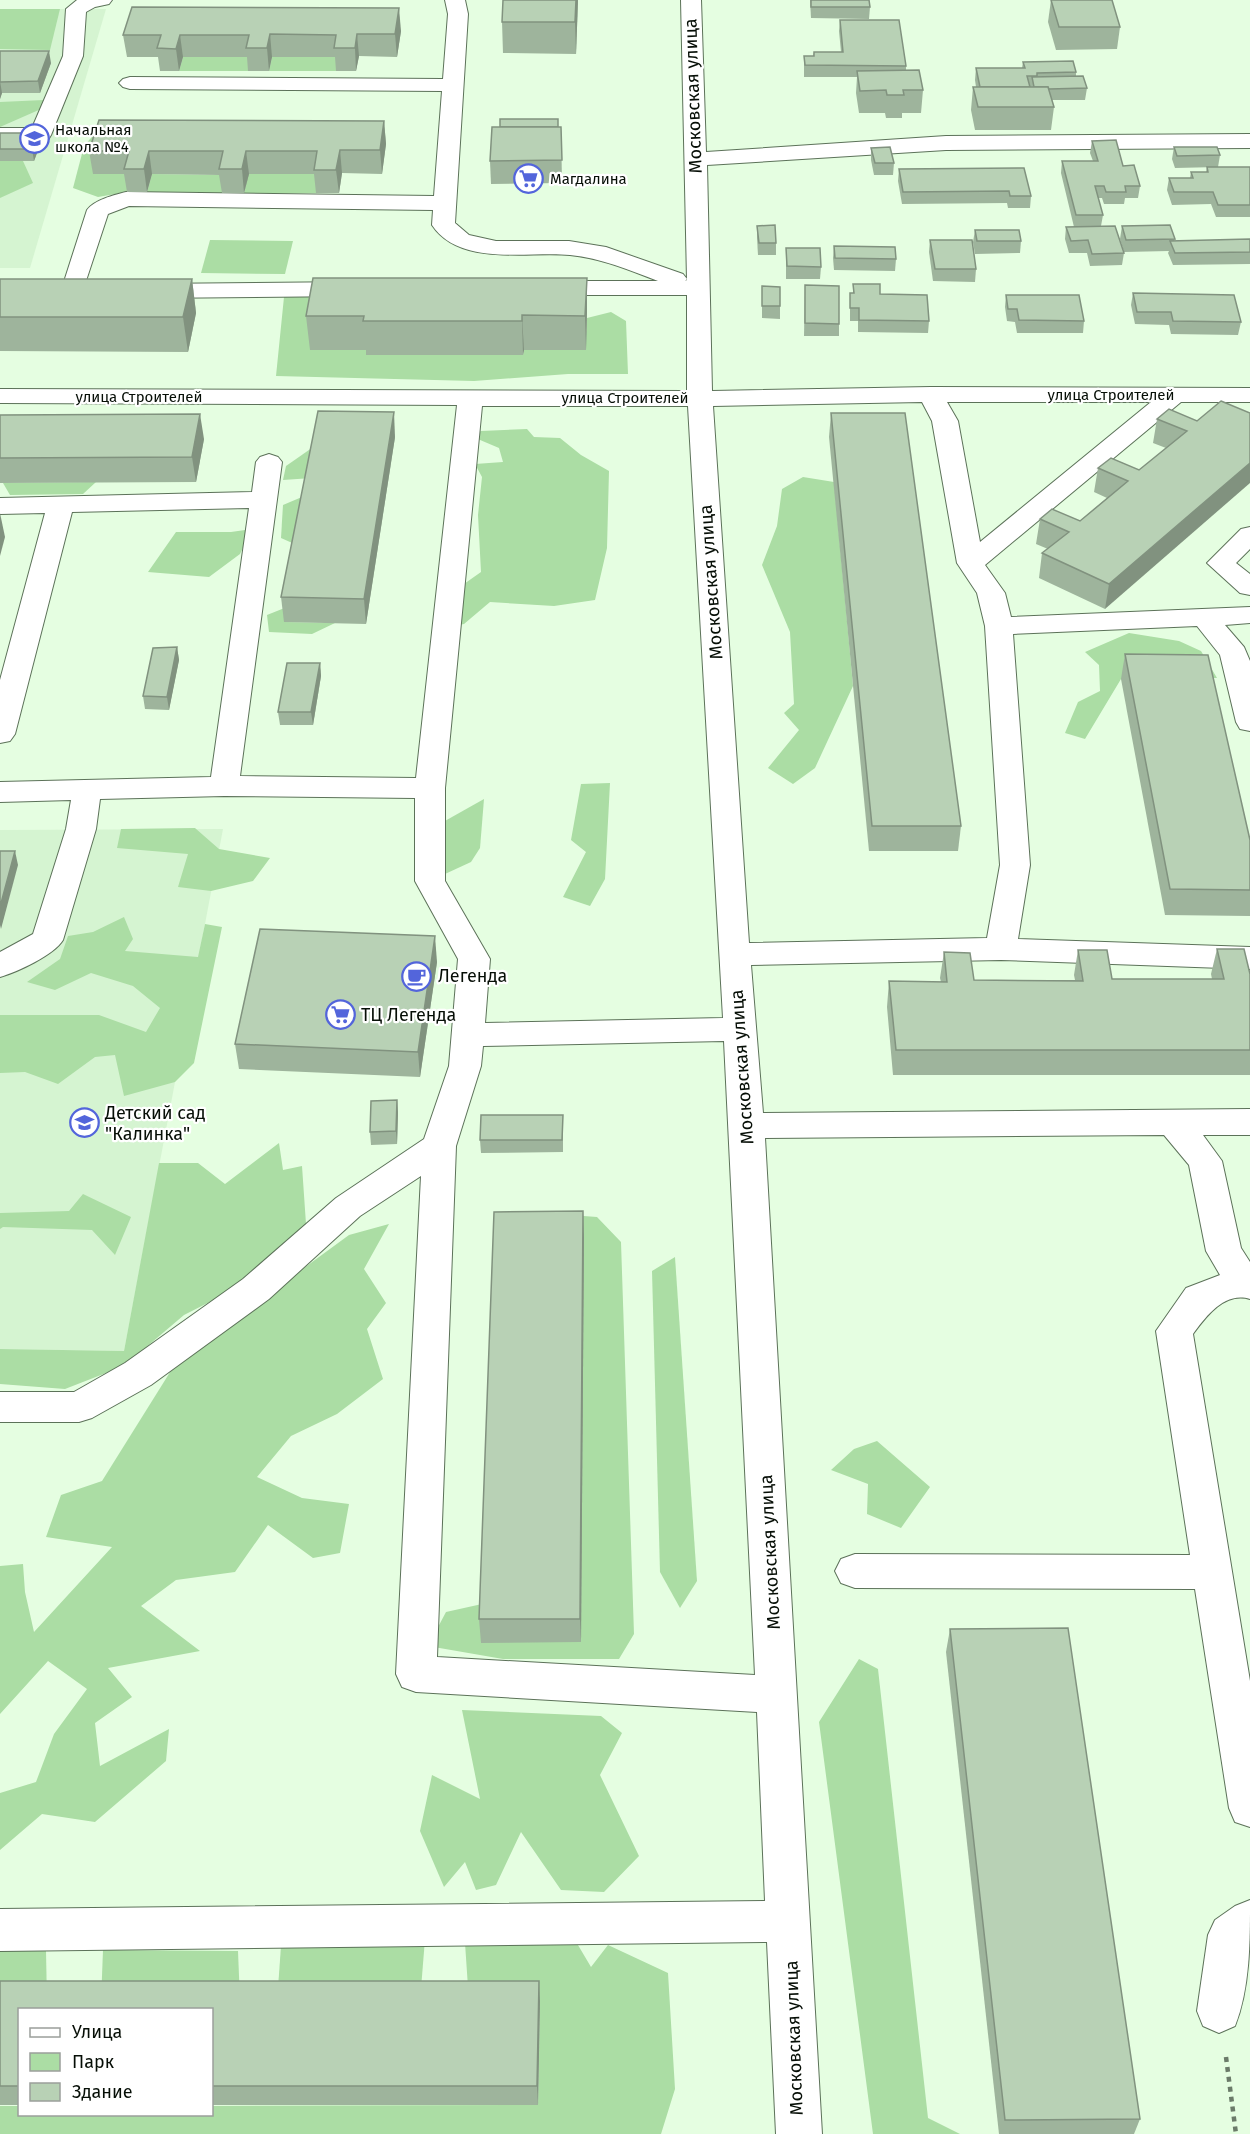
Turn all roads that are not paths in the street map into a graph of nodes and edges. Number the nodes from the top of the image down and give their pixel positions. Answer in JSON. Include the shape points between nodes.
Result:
{"nodes":[{"id":1,"x":102,"y":0,"type":"edge"},
{"id":2,"x":455,"y":0,"type":"edge"},
{"id":3,"x":691,"y":0,"type":"edge"},
{"id":4,"x":130,"y":83,"type":"dead end"},
{"id":5,"x":452,"y":86,"type":"junction"},
{"id":6,"x":0,"y":135,"type":"edge"},
{"id":7,"x":1250,"y":141,"type":"edge"},
{"id":8,"x":695,"y":159,"type":"junction"},
{"id":9,"x":445,"y":203,"type":"junction"},
{"id":10,"x":699,"y":284,"type":"junction"},
{"id":11,"x":522,"y":288,"type":"edge"},
{"id":12,"x":380,"y":289,"type":"edge"},
{"id":13,"x":96,"y":291,"type":"edge"},
{"id":14,"x":132,"y":291,"type":"edge"},
{"id":15,"x":931,"y":394,"type":"junction"},
{"id":16,"x":1175,"y":395,"type":"junction"},
{"id":17,"x":1250,"y":395,"type":"edge"},
{"id":18,"x":0,"y":396,"type":"edge"},
{"id":19,"x":470,"y":397,"type":"junction"},
{"id":20,"x":700,"y":399,"type":"junction"},
{"id":21,"x":269,"y":462,"type":"dead end"},
{"id":22,"x":264,"y":500,"type":"junction"},
{"id":23,"x":0,"y":506,"type":"edge"},
{"id":24,"x":60,"y":506,"type":"junction"},
{"id":25,"x":1250,"y":535,"type":"edge"},
{"id":26,"x":970,"y":563,"type":"junction"},
{"id":27,"x":1250,"y":587,"type":"edge"},
{"id":28,"x":1250,"y":615,"type":"edge"},
{"id":29,"x":1204,"y":617,"type":"junction"},
{"id":30,"x":999,"y":626,"type":"junction"},
{"id":31,"x":1250,"y":722,"type":"edge"},
{"id":32,"x":0,"y":734,"type":"edge"},
{"id":33,"x":224,"y":786,"type":"junction"},
{"id":34,"x":430,"y":788,"type":"junction"},
{"id":35,"x":87,"y":790,"type":"junction"},
{"id":36,"x":0,"y":792,"type":"edge"},
{"id":37,"x":1001,"y":949,"type":"junction"},
{"id":38,"x":734,"y":954,"type":"junction"},
{"id":39,"x":1250,"y":958,"type":"edge"},
{"id":40,"x":0,"y":966,"type":"edge"},
{"id":41,"x":740,"y":1029,"type":"junction"},
{"id":42,"x":468,"y":1035,"type":"junction"},
{"id":43,"x":1173,"y":1122,"type":"junction"},
{"id":44,"x":1250,"y":1122,"type":"edge"},
{"id":45,"x":747,"y":1126,"type":"junction"},
{"id":46,"x":439,"y":1146,"type":"junction"},
{"id":47,"x":1246,"y":1283,"type":"edge"},
{"id":48,"x":0,"y":1407,"type":"edge"},
{"id":49,"x":855,"y":1570,"type":"dead end"},
{"id":50,"x":1212,"y":1572,"type":"junction"},
{"id":51,"x":778,"y":1695,"type":"junction"},
{"id":52,"x":1250,"y":1808,"type":"edge"},
{"id":53,"x":789,"y":1921,"type":"junction"},
{"id":54,"x":1250,"y":1921,"type":"edge"},
{"id":55,"x":0,"y":1929,"type":"edge"},
{"id":56,"x":1219,"y":2011,"type":"road end"},
{"id":57,"x":799,"y":2134,"type":"edge"}],
"edges":[{"from":1,"to":6,"type":"street","via":[[76,9],[74,56],[40,135]]},
{"from":2,"to":5,"type":"street","via":[[458,14]]},
{"from":3,"to":8,"type":"street","name":"Московская улица"},
{"from":4,"to":5,"type":"street"},
{"from":5,"to":9,"type":"street"},
{"from":7,"to":8,"type":"street","via":[[946,143]]},
{"from":8,"to":10,"type":"street","name":"Московская улица"},
{"from":9,"to":10,"type":"street","via":[[443,225],[461,240],[496,248],[569,248],[606,254],[669,279]]},
{"from":9,"to":13,"type":"street","via":[[126,199],[98,210],[62,291]]},
{"from":10,"to":11,"type":"street"},
{"from":10,"to":20,"type":"street","name":"Московская улица"},
{"from":12,"to":14,"type":"street"},
{"from":15,"to":16,"type":"street","name":"улица Строителей"},
{"from":15,"to":20,"type":"street","name":"улица Строителей"},
{"from":15,"to":26,"type":"street","via":[[945,421]]},
{"from":16,"to":17,"type":"street","name":"улица Строителей"},
{"from":16,"to":26,"type":"street"},
{"from":18,"to":19,"type":"street","name":"улица Строителей"},
{"from":19,"to":20,"type":"street","name":"улица Строителей"},
{"from":19,"to":34,"type":"street"},
{"from":20,"to":38,"type":"street","name":"Московская улица"},
{"from":21,"to":22,"type":"street"},
{"from":22,"to":24,"type":"street"},
{"from":22,"to":33,"type":"street"},
{"from":23,"to":24,"type":"street"},
{"from":24,"to":32,"type":"street"},
{"from":25,"to":27,"type":"street","via":[[1220,563]]},
{"from":26,"to":30,"type":"street","via":[[991,593]]},
{"from":28,"to":29,"type":"street"},
{"from":29,"to":30,"type":"street"},
{"from":29,"to":31,"type":"street","via":[[1234,653]]},
{"from":30,"to":37,"type":"street","via":[[1015,865]]},
{"from":33,"to":34,"type":"street"},
{"from":33,"to":35,"type":"street"},
{"from":34,"to":42,"type":"street","via":[[430,880],[474,959]]},
{"from":35,"to":36,"type":"street"},
{"from":35,"to":40,"type":"street","via":[[81,829],[47,940]]},
{"from":37,"to":38,"type":"street"},
{"from":37,"to":39,"type":"street"},
{"from":38,"to":41,"type":"street","name":"Московская улица"},
{"from":41,"to":42,"type":"street"},
{"from":41,"to":45,"type":"street","name":"Московская улица"},
{"from":42,"to":46,"type":"street","via":[[465,1066]]},
{"from":43,"to":44,"type":"street"},
{"from":43,"to":45,"type":"street"},
{"from":43,"to":47,"type":"street","via":[[1205,1161],[1224,1251]]},
{"from":45,"to":51,"type":"street","name":"Московская улица"},
{"from":46,"to":48,"type":"street","via":[[348,1207],[256,1289],[138,1374],[79,1407]]},
{"from":46,"to":51,"type":"street","via":[[416,1674]]},
{"from":47,"to":50,"type":"street","via":[[1199,1298],[1174,1331]]},
{"from":49,"to":50,"type":"street"},
{"from":50,"to":52,"type":"street"},
{"from":51,"to":53,"type":"street","name":"Московская улица"},
{"from":53,"to":55,"type":"street"},
{"from":53,"to":57,"type":"street","name":"Московская улица"},
{"from":54,"to":56,"type":"street","via":[[1230,1935]]}]}
